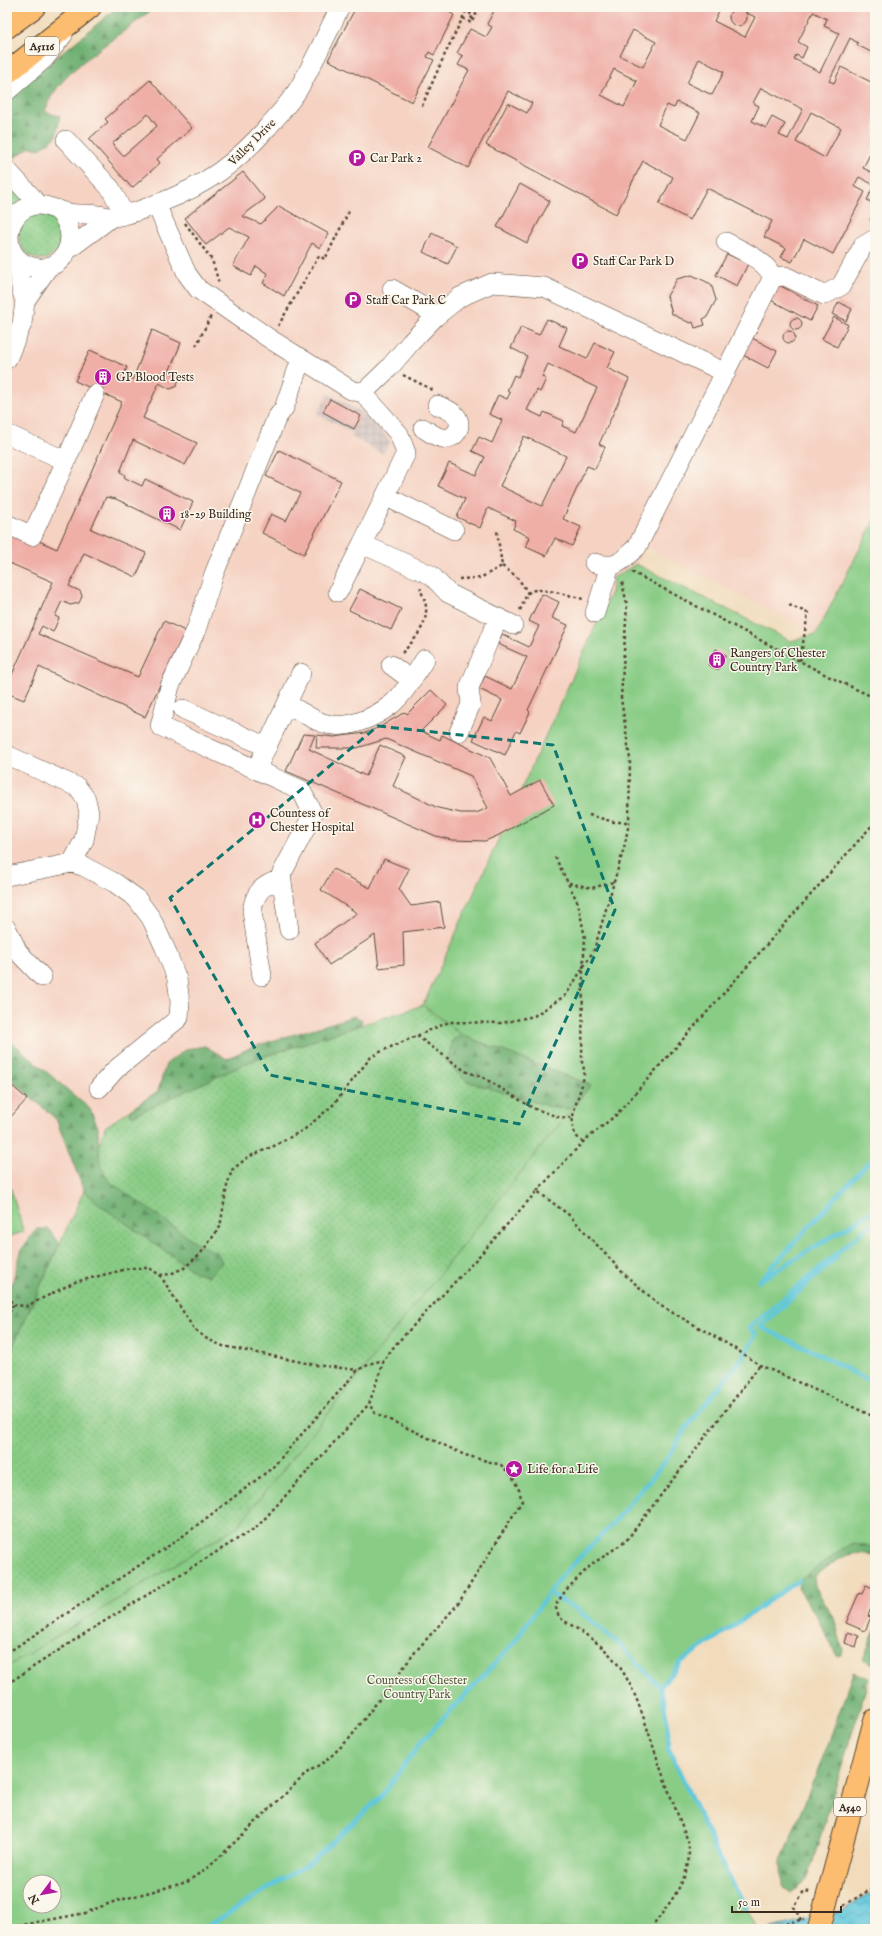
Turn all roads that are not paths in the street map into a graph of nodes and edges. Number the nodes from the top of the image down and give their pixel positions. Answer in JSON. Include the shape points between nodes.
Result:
{"nodes":[{"id":1,"x":34,"y":7,"type":"edge"},
{"id":2,"x":340,"y":7,"type":"edge"},
{"id":3,"x":84,"y":13,"type":"edge"},
{"id":4,"x":7,"y":27,"type":"edge"},
{"id":5,"x":7,"y":58,"type":"edge"},
{"id":6,"x":7,"y":73,"type":"edge"},
{"id":7,"x":7,"y":91,"type":"edge"},
{"id":8,"x":66,"y":140,"type":"dead end"},
{"id":9,"x":7,"y":170,"type":"edge"},
{"id":10,"x":156,"y":204,"type":"junction"},
{"id":11,"x":48,"y":207,"type":"junction"},
{"id":12,"x":118,"y":216,"type":"junction"},
{"id":13,"x":8,"y":227,"type":"edge"},
{"id":14,"x":875,"y":241,"type":"edge"},
{"id":15,"x":726,"y":242,"type":"dead end"},
{"id":16,"x":68,"y":249,"type":"junction"},
{"id":17,"x":18,"y":259,"type":"junction"},
{"id":18,"x":49,"y":266,"type":"junction"},
{"id":19,"x":773,"y":277,"type":"junction"},
{"id":20,"x":392,"y":289,"type":"dead end"},
{"id":21,"x":26,"y":301,"type":"junction"},
{"id":22,"x":435,"y":317,"type":"junction"},
{"id":23,"x":7,"y":359,"type":"edge"},
{"id":24,"x":302,"y":359,"type":"junction"},
{"id":25,"x":726,"y":373,"type":"junction"},
{"id":26,"x":363,"y":393,"type":"junction"},
{"id":27,"x":95,"y":394,"type":"dead end"},
{"id":28,"x":436,"y":398,"type":"road end"},
{"id":29,"x":422,"y":428,"type":"dead end"},
{"id":30,"x":7,"y":434,"type":"edge"},
{"id":31,"x":66,"y":461,"type":"junction"},
{"id":32,"x":385,"y":496,"type":"junction"},
{"id":33,"x":7,"y":524,"type":"edge"},
{"id":34,"x":454,"y":530,"type":"dead end"},
{"id":35,"x":362,"y":544,"type":"junction"},
{"id":36,"x":338,"y":592,"type":"dead end"},
{"id":37,"x":597,"y":608,"type":"road end"},
{"id":38,"x":425,"y":659,"type":"dead end"},
{"id":39,"x":391,"y":665,"type":"dead end"},
{"id":40,"x":301,"y":673,"type":"dead end"},
{"id":41,"x":411,"y":680,"type":"junction"},
{"id":42,"x":287,"y":704,"type":"junction"},
{"id":43,"x":183,"y":710,"type":"dead end"},
{"id":44,"x":459,"y":732,"type":"dead end"},
{"id":45,"x":267,"y":747,"type":"junction"},
{"id":46,"x":7,"y":755,"type":"edge"},
{"id":47,"x":256,"y":770,"type":"junction"},
{"id":48,"x":72,"y":863,"type":"junction"},
{"id":49,"x":7,"y":876,"type":"edge"},
{"id":50,"x":281,"y":879,"type":"junction"},
{"id":51,"x":7,"y":929,"type":"edge"},
{"id":52,"x":289,"y":930,"type":"dead end"},
{"id":53,"x":262,"y":976,"type":"dead end"},
{"id":54,"x":42,"y":977,"type":"dead end"},
{"id":55,"x":99,"y":1088,"type":"dead end"},
{"id":56,"x":875,"y":1720,"type":"edge"},
{"id":57,"x":810,"y":1924,"type":"edge"}],
"edges":[{"from":1,"to":4,"type":"main road"},
{"from":2,"to":10,"type":"street","name":"Valley Drive","via":[[288,104],[256,141],[230,165],[204,183]]},
{"from":3,"to":5,"type":"main road"},
{"from":3,"to":6,"type":"main road","number":"A5116"},
{"from":3,"to":7,"type":"street","via":[[45,58]]},
{"from":8,"to":12,"type":"street","via":[[110,189]]},
{"from":9,"to":11,"type":"street"},
{"from":10,"to":12,"type":"street","name":"Valley Drive"},
{"from":10,"to":24,"type":"street","via":[[187,274],[198,290]]},
{"from":11,"to":12,"type":"street","name":"Valley Drive","via":[[69,213]]},
{"from":11,"to":13,"type":"street","via":[[29,207],[20,212]]},
{"from":11,"to":16,"type":"street","via":[[66,219],[71,231]]},
{"from":12,"to":16,"type":"street","name":"Valley Drive"},
{"from":13,"to":17,"type":"street","via":[[12,250]]},
{"from":14,"to":19,"type":"street","via":[[863,246],[841,286],[824,295],[785,276]]},
{"from":15,"to":19,"type":"street","via":[[761,261]]},
{"from":16,"to":18,"type":"street","name":"Valley Drive","via":[[57,262]]},
{"from":17,"to":18,"type":"street","via":[[27,265]]},
{"from":17,"to":21,"type":"street","via":[[21,289]]},
{"from":18,"to":21,"type":"street","name":"Valley Drive"},
{"from":19,"to":25,"type":"street"},
{"from":20,"to":22,"type":"street","via":[[425,308]]},
{"from":21,"to":23,"type":"street","via":[[22,324]]},
{"from":22,"to":25,"type":"street","via":[[460,298],[492,283],[544,287]]},
{"from":22,"to":26,"type":"street"},
{"from":24,"to":26,"type":"street","via":[[351,390]]},
{"from":24,"to":47,"type":"street","via":[[214,574],[196,630],[170,686],[160,726]]},
{"from":25,"to":37,"type":"street","via":[[637,546],[607,564]]},
{"from":26,"to":32,"type":"street","via":[[399,434],[406,453]]},
{"from":27,"to":31,"type":"street"},
{"from":28,"to":29,"type":"street","via":[[457,416],[458,430],[452,437],[442,438]]},
{"from":30,"to":31,"type":"street"},
{"from":31,"to":33,"type":"street","via":[[32,536]]},
{"from":32,"to":34,"type":"street"},
{"from":32,"to":35,"type":"street"},
{"from":35,"to":36,"type":"street"},
{"from":35,"to":44,"type":"street","via":[[431,575],[448,593],[506,622],[469,688],[471,704]]},
{"from":38,"to":41,"type":"street"},
{"from":39,"to":41,"type":"street"},
{"from":40,"to":42,"type":"street"},
{"from":41,"to":42,"type":"street","via":[[392,704],[373,716],[350,725],[323,723]]},
{"from":42,"to":45,"type":"street"},
{"from":43,"to":45,"type":"street"},
{"from":45,"to":47,"type":"street"},
{"from":46,"to":48,"type":"street","via":[[77,788],[86,799],[89,813],[84,840]]},
{"from":47,"to":50,"type":"street","via":[[301,790],[313,814],[280,875]]},
{"from":48,"to":49,"type":"street"},
{"from":48,"to":55,"type":"street","via":[[115,883],[136,898],[151,918],[165,948],[176,980],[180,1002],[179,1018],[114,1070]]},
{"from":50,"to":52,"type":"street"},
{"from":50,"to":53,"type":"street","via":[[266,884],[259,891],[252,911]]},
{"from":51,"to":54,"type":"street","via":[[18,952]]},
{"from":56,"to":57,"type":"main road","number":"A540","bridge":true,"via":[[826,1898]]}]}
